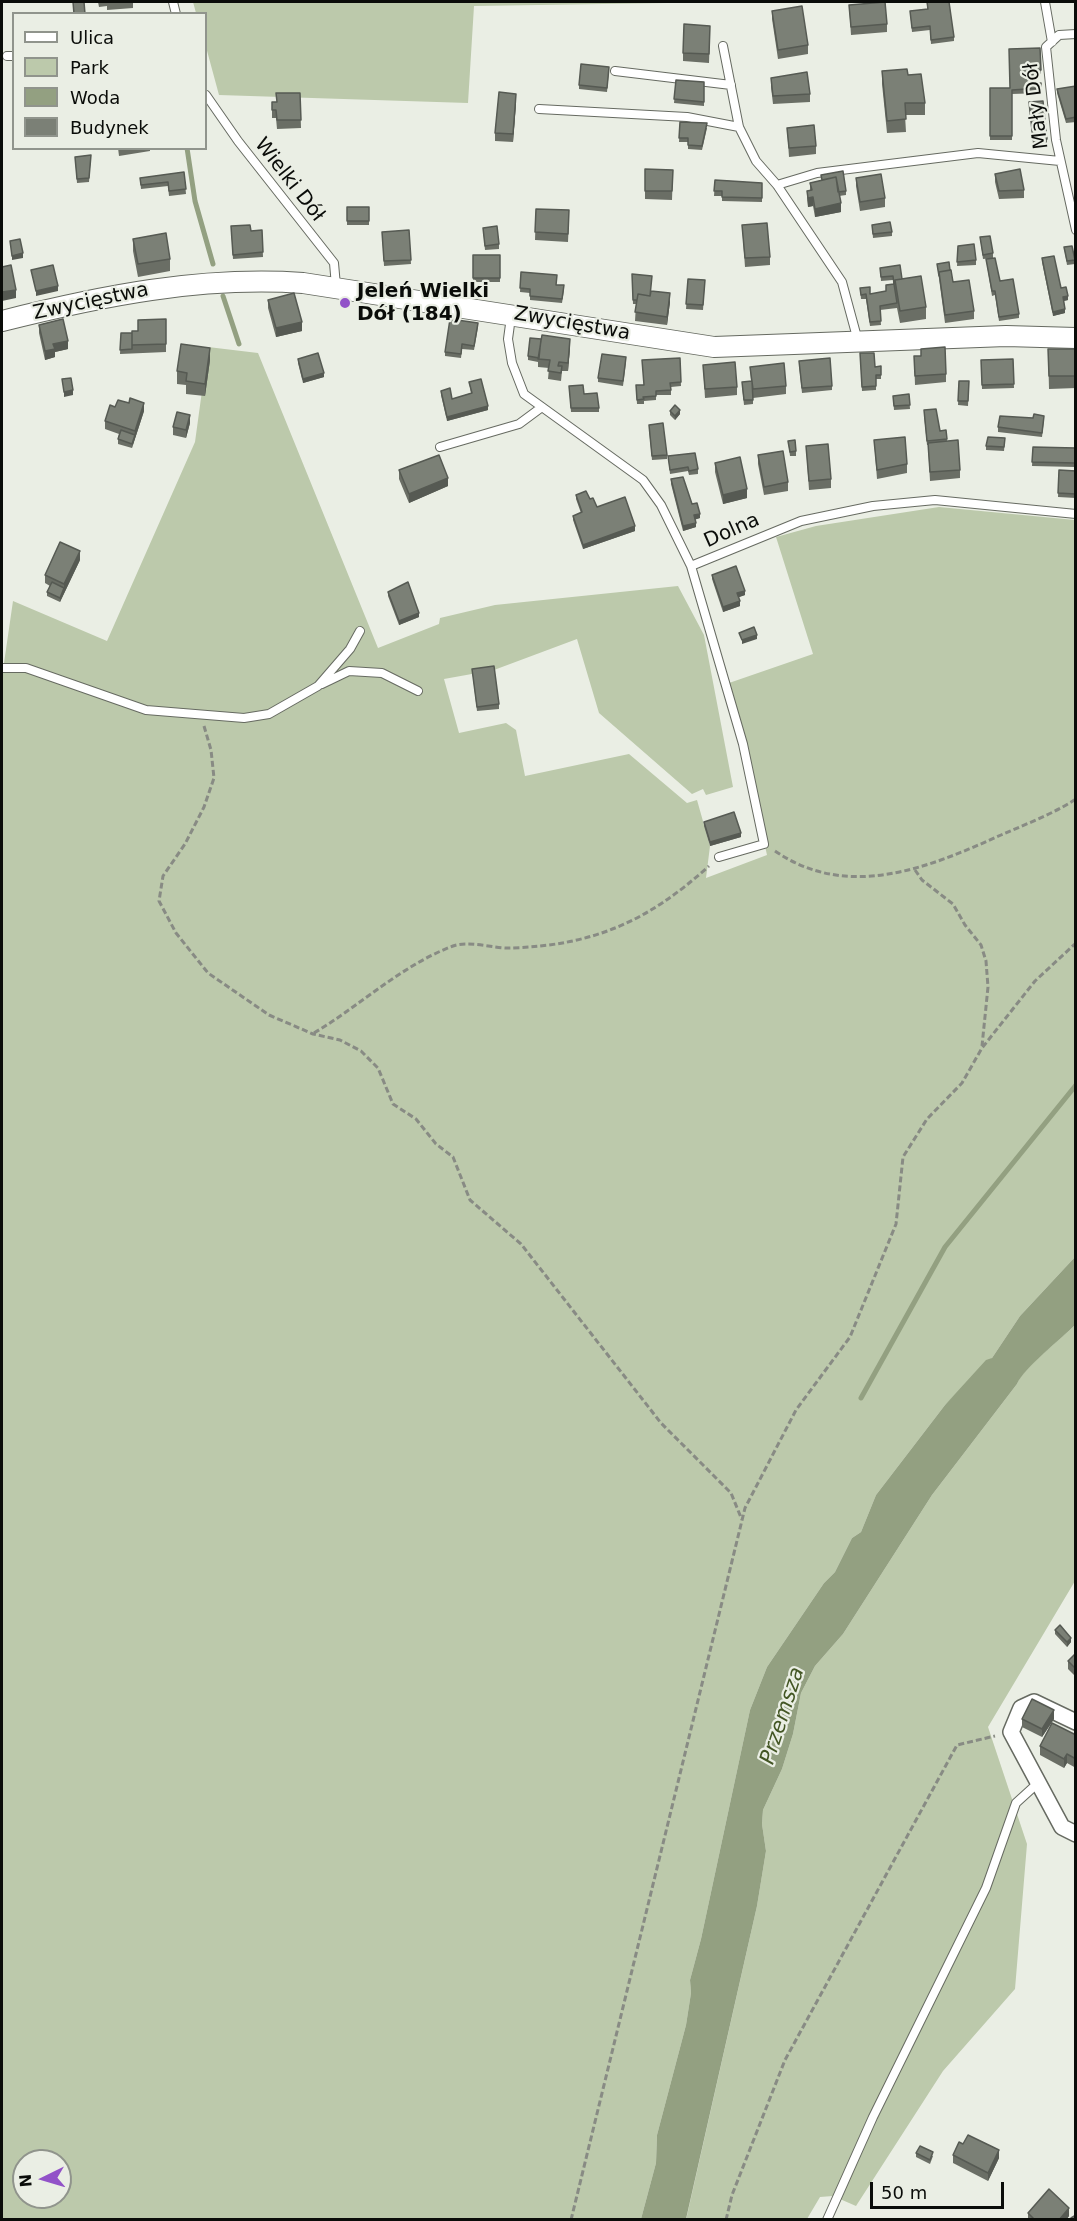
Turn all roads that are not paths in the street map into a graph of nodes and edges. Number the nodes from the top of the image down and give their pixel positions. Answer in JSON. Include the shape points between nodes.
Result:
{"nodes":[{"id":1,"x":1045,"y":2,"type":"edge"},
{"id":2,"x":1076,"y":34,"type":"edge"},
{"id":3,"x":1052,"y":42,"type":"junction"},
{"id":4,"x":723,"y":46,"type":"dead end"},
{"id":5,"x":615,"y":71,"type":"dead end"},
{"id":6,"x":731,"y":85,"type":"junction"},
{"id":7,"x":207,"y":96,"type":"edge"},
{"id":8,"x":539,"y":109,"type":"dead end"},
{"id":9,"x":739,"y":127,"type":"junction"},
{"id":10,"x":1060,"y":161,"type":"junction"},
{"id":11,"x":777,"y":185,"type":"junction"},
{"id":12,"x":1076,"y":230,"type":"edge"},
{"id":13,"x":337,"y":289,"type":"junction"},
{"id":14,"x":511,"y":314,"type":"junction"},
{"id":15,"x":2,"y":321,"type":"edge"},
{"id":16,"x":1076,"y":338,"type":"edge"},
{"id":17,"x":858,"y":343,"type":"junction"},
{"id":18,"x":542,"y":407,"type":"junction"},
{"id":19,"x":440,"y":447,"type":"dead end"},
{"id":20,"x":1076,"y":514,"type":"edge"},
{"id":21,"x":691,"y":566,"type":"junction"},
{"id":22,"x":360,"y":631,"type":"dead end"},
{"id":23,"x":2,"y":668,"type":"edge"},
{"id":24,"x":318,"y":686,"type":"junction"},
{"id":25,"x":418,"y":691,"type":"dead end"},
{"id":26,"x":720,"y":857,"type":"road end"},
{"id":27,"x":1076,"y":1722,"type":"edge"},
{"id":28,"x":1038,"y":1783,"type":"junction"},
{"id":29,"x":1076,"y":1834,"type":"edge"},
{"id":30,"x":827,"y":2220,"type":"edge"}],
"edges":[{"from":1,"to":3,"type":"lane"},
{"from":2,"to":3,"type":"lane","name":"Mały Dół","via":[[1059,35]]},
{"from":3,"to":10,"type":"lane","name":"Mały Dół","via":[[1046,47]]},
{"from":4,"to":6,"type":"lane"},
{"from":5,"to":6,"type":"lane"},
{"from":6,"to":9,"type":"lane"},
{"from":7,"to":13,"type":"lane","name":"Wielki Dół","via":[[334,263]]},
{"from":8,"to":9,"type":"lane","via":[[687,117]]},
{"from":9,"to":11,"type":"lane","via":[[756,161]]},
{"from":10,"to":11,"type":"lane","via":[[978,153],[817,173]]},
{"from":10,"to":12,"type":"lane","name":"Mały Dół"},
{"from":11,"to":17,"type":"lane","via":[[842,282]]},
{"from":13,"to":14,"type":"street","name":"Zwycięstwa"},
{"from":13,"to":15,"type":"street","name":"Zwycięstwa","via":[[262,280],[207,282]]},
{"from":14,"to":17,"type":"street","name":"Zwycięstwa","via":[[714,346]]},
{"from":14,"to":18,"type":"lane","name":"Dolna","via":[[508,339],[512,363],[524,394]]},
{"from":16,"to":17,"type":"street","name":"Zwycięstwa","via":[[1006,336]]},
{"from":18,"to":19,"type":"lane","via":[[519,424]]},
{"from":18,"to":21,"type":"lane","name":"Dolna","via":[[643,480],[661,505]]},
{"from":20,"to":21,"type":"lane","name":"Dolna","via":[[935,500],[873,506],[801,521]]},
{"from":21,"to":26,"type":"lane","via":[[743,744],[764,844]]},
{"from":22,"to":24,"type":"lane"},
{"from":23,"to":24,"type":"lane","via":[[26,668],[146,710],[244,718],[269,714]]},
{"from":24,"to":25,"type":"lane","via":[[349,671],[382,673]]},
{"from":27,"to":28,"type":"street","via":[[1034,1701],[1021,1708],[1011,1732]]},
{"from":28,"to":29,"type":"street","via":[[1062,1827]]},
{"from":28,"to":30,"type":"lane","via":[[1016,1803],[986,1888],[873,2117]]}]}
